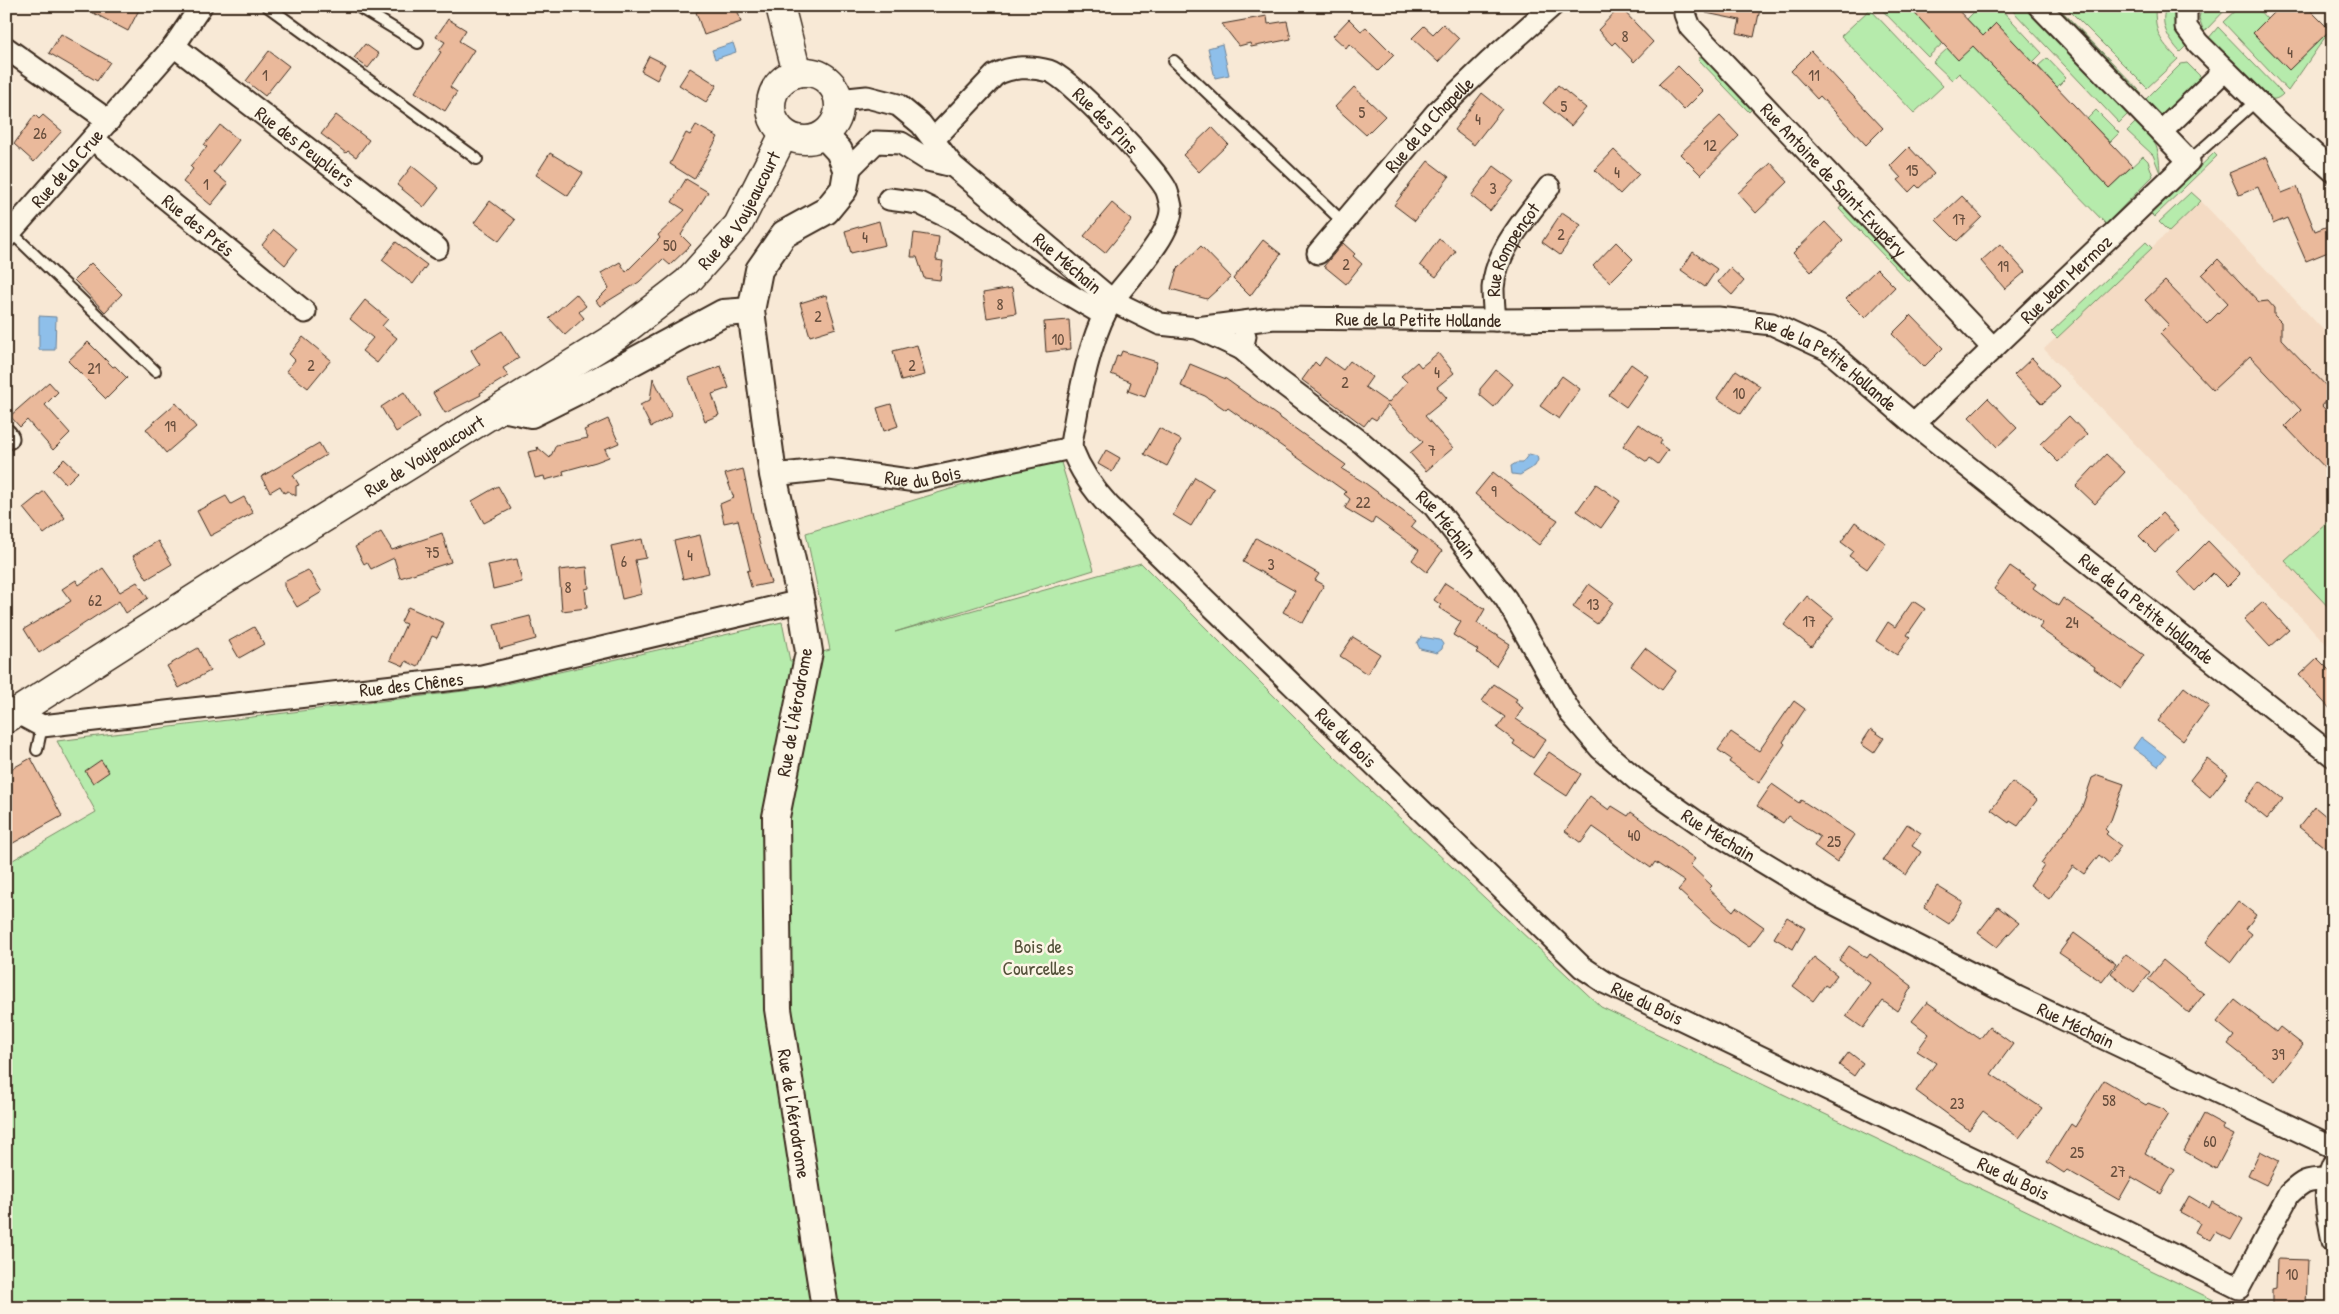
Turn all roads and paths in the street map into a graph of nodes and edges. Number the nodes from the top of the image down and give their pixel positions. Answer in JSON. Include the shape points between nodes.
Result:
{"nodes":[{"id":1,"x":201,"y":6,"type":"edge"},
{"id":2,"x":267,"y":6,"type":"edge"},
{"id":3,"x":357,"y":6,"type":"edge"},
{"id":4,"x":780,"y":6,"type":"edge"},
{"id":5,"x":1552,"y":6,"type":"edge"},
{"id":6,"x":1687,"y":6,"type":"edge"},
{"id":7,"x":2039,"y":6,"type":"edge"},
{"id":8,"x":2188,"y":16,"type":"edge"},
{"id":9,"x":418,"y":43,"type":"dead end"},
{"id":10,"x":174,"y":46,"type":"junction"},
{"id":11,"x":6,"y":48,"type":"edge"},
{"id":12,"x":1174,"y":61,"type":"dead end"},
{"id":13,"x":2225,"y":70,"type":"junction"},
{"id":14,"x":797,"y":73,"type":"junction"},
{"id":15,"x":838,"y":100,"type":"junction"},
{"id":16,"x":2256,"y":101,"type":"junction"},
{"id":17,"x":109,"y":122,"type":"junction"},
{"id":18,"x":2161,"y":132,"type":"junction"},
{"id":19,"x":784,"y":134,"type":"junction"},
{"id":20,"x":824,"y":135,"type":"junction"},
{"id":21,"x":93,"y":139,"type":"junction"},
{"id":22,"x":934,"y":140,"type":"junction"},
{"id":23,"x":477,"y":159,"type":"dead end"},
{"id":24,"x":2189,"y":161,"type":"junction"},
{"id":25,"x":953,"y":166,"type":"junction"},
{"id":26,"x":847,"y":171,"type":"junction"},
{"id":27,"x":2333,"y":171,"type":"edge"},
{"id":28,"x":1549,"y":187,"type":"dead end"},
{"id":29,"x":889,"y":200,"type":"dead end"},
{"id":30,"x":1343,"y":222,"type":"junction"},
{"id":31,"x":9,"y":235,"type":"edge"},
{"id":32,"x":437,"y":248,"type":"dead end"},
{"id":33,"x":1318,"y":252,"type":"dead end"},
{"id":34,"x":1108,"y":308,"type":"junction"},
{"id":35,"x":751,"y":311,"type":"junction"},
{"id":36,"x":305,"y":312,"type":"dead end"},
{"id":37,"x":1495,"y":320,"type":"junction"},
{"id":38,"x":1247,"y":321,"type":"junction"},
{"id":39,"x":1197,"y":328,"type":"junction"},
{"id":40,"x":1993,"y":348,"type":"junction"},
{"id":41,"x":1242,"y":349,"type":"junction"},
{"id":42,"x":155,"y":371,"type":"dead end"},
{"id":43,"x":502,"y":408,"type":"junction"},
{"id":44,"x":1914,"y":424,"type":"junction"},
{"id":45,"x":1071,"y":448,"type":"junction"},
{"id":46,"x":773,"y":475,"type":"junction"},
{"id":47,"x":801,"y":601,"type":"junction"},
{"id":48,"x":12,"y":716,"type":"edge"},
{"id":49,"x":42,"y":726,"type":"junction"},
{"id":50,"x":37,"y":750,"type":"dead end"},
{"id":51,"x":2333,"y":756,"type":"edge"},
{"id":52,"x":2333,"y":1147,"type":"edge"},
{"id":53,"x":2330,"y":1172,"type":"edge"},
{"id":54,"x":2333,"y":1241,"type":"edge"},
{"id":55,"x":825,"y":1308,"type":"edge"}],
"edges":[{"from":1,"to":10,"type":"street","name":"Rue de la Crue"},
{"from":2,"to":23,"type":"lane"},
{"from":3,"to":9,"type":"lane"},
{"from":4,"to":14,"type":"main road"},
{"from":5,"to":30,"type":"street","name":"Rue de la Chapelle","via":[[1436,113]]},
{"from":6,"to":40,"type":"street","name":"Rue Antoine de Saint-Exupéry","via":[[1685,14],[1690,27]]},
{"from":7,"to":18,"type":"street"},
{"from":8,"to":13,"type":"street","via":[[2198,43]]},
{"from":10,"to":17,"type":"street","name":"Rue de la Crue"},
{"from":10,"to":32,"type":"street","name":"Rue des Peupliers"},
{"from":11,"to":17,"type":"street","name":"Rue de la Crue"},
{"from":12,"to":30,"type":"lane"},
{"from":13,"to":16,"type":"street"},
{"from":13,"to":18,"type":"street"},
{"from":14,"to":15,"type":"main road","via":[[815,74],[830,84]]},
{"from":14,"to":19,"type":"main road","via":[[780,82],[770,99],[772,119]]},
{"from":15,"to":20,"type":"main road","via":[[838,114]]},
{"from":15,"to":22,"type":"street","name":"Rue Méchain","via":[[866,97],[898,105]]},
{"from":16,"to":24,"type":"lane"},
{"from":16,"to":27,"type":"street"},
{"from":17,"to":21,"type":"street","name":"Rue de la Crue"},
{"from":18,"to":24,"type":"street"},
{"from":19,"to":20,"type":"main road","via":[[804,141]]},
{"from":19,"to":43,"type":"main road","name":"Rue de Voujeaucourt","via":[[738,224],[687,282],[616,336]]},
{"from":20,"to":26,"type":"street","via":[[839,151]]},
{"from":21,"to":31,"type":"street","name":"Rue de la Crue"},
{"from":21,"to":36,"type":"street","name":"Rue des Prés"},
{"from":22,"to":25,"type":"street","name":"Rue Méchain"},
{"from":22,"to":34,"type":"street","name":"Rue des Pins","via":[[985,84],[1004,70],[1023,68],[1050,72],[1064,80],[1103,116],[1166,189],[1171,206],[1169,222],[1161,236]]},
{"from":24,"to":40,"type":"street","name":"Rue Jean Mermoz"},
{"from":25,"to":26,"type":"street","name":"Rue Méchain","via":[[928,160],[900,144],[876,142]]},
{"from":25,"to":34,"type":"street","name":"Rue Méchain"},
{"from":26,"to":35,"type":"street","name":"Rue de l'Aérodrome","via":[[844,189],[826,211],[784,234],[759,270]]},
{"from":28,"to":37,"type":"street","name":"Rue Rompençot","via":[[1507,245],[1500,261],[1493,287]]},
{"from":29,"to":34,"type":"street","name":"Rue Méchain","via":[[919,203],[956,221],[1054,285]]},
{"from":30,"to":33,"type":"street","name":"Rue de la Chapelle"},
{"from":31,"to":42,"type":"lane"},
{"from":34,"to":39,"type":"street","name":"Rue Méchain","via":[[1160,324]]},
{"from":34,"to":45,"type":"street","via":[[1080,388]]},
{"from":35,"to":43,"type":"street","via":[[723,313],[531,414]]},
{"from":35,"to":46,"type":"street","name":"Rue de l'Aérodrome"},
{"from":37,"to":38,"type":"street","name":"Rue de la Petite Hollande","via":[[1274,318]]},
{"from":37,"to":44,"type":"street","name":"Rue de la Petite Hollande","via":[[1718,318],[1772,324],[1828,350]]},
{"from":38,"to":39,"type":"street","name":"Rue de la Petite Hollande"},
{"from":38,"to":41,"type":"street"},
{"from":39,"to":41,"type":"street","name":"Rue Méchain"},
{"from":40,"to":44,"type":"street","name":"Rue Jean Mermoz"},
{"from":41,"to":52,"type":"street","name":"Rue Méchain","via":[[1362,443],[1434,506],[1506,599],[1571,714],[1600,748],[1637,780],[1697,822],[1821,897],[2017,997]]},
{"from":43,"to":48,"type":"main road","name":"Rue de Voujeaucourt"},
{"from":44,"to":51,"type":"street","name":"Rue de la Petite Hollande"},
{"from":45,"to":46,"type":"street","name":"Rue du Bois","via":[[916,481],[830,469]]},
{"from":45,"to":53,"type":"street","name":"Rue du Bois","via":[[1094,490],[1109,506],[1582,968],[1606,983],[2239,1288],[2289,1194],[2301,1183]]},
{"from":46,"to":47,"type":"street","name":"Rue de l'Aérodrome"},
{"from":47,"to":49,"type":"street","name":"Rue des Chênes","via":[[482,676]]},
{"from":47,"to":55,"type":"street","name":"Rue de l'Aérodrome","via":[[809,652],[776,817],[778,1009]]},
{"from":48,"to":49,"type":"street"},
{"from":49,"to":50,"type":"lane"},
{"from":53,"to":54,"type":"street","via":[[2326,1208]]}]}
